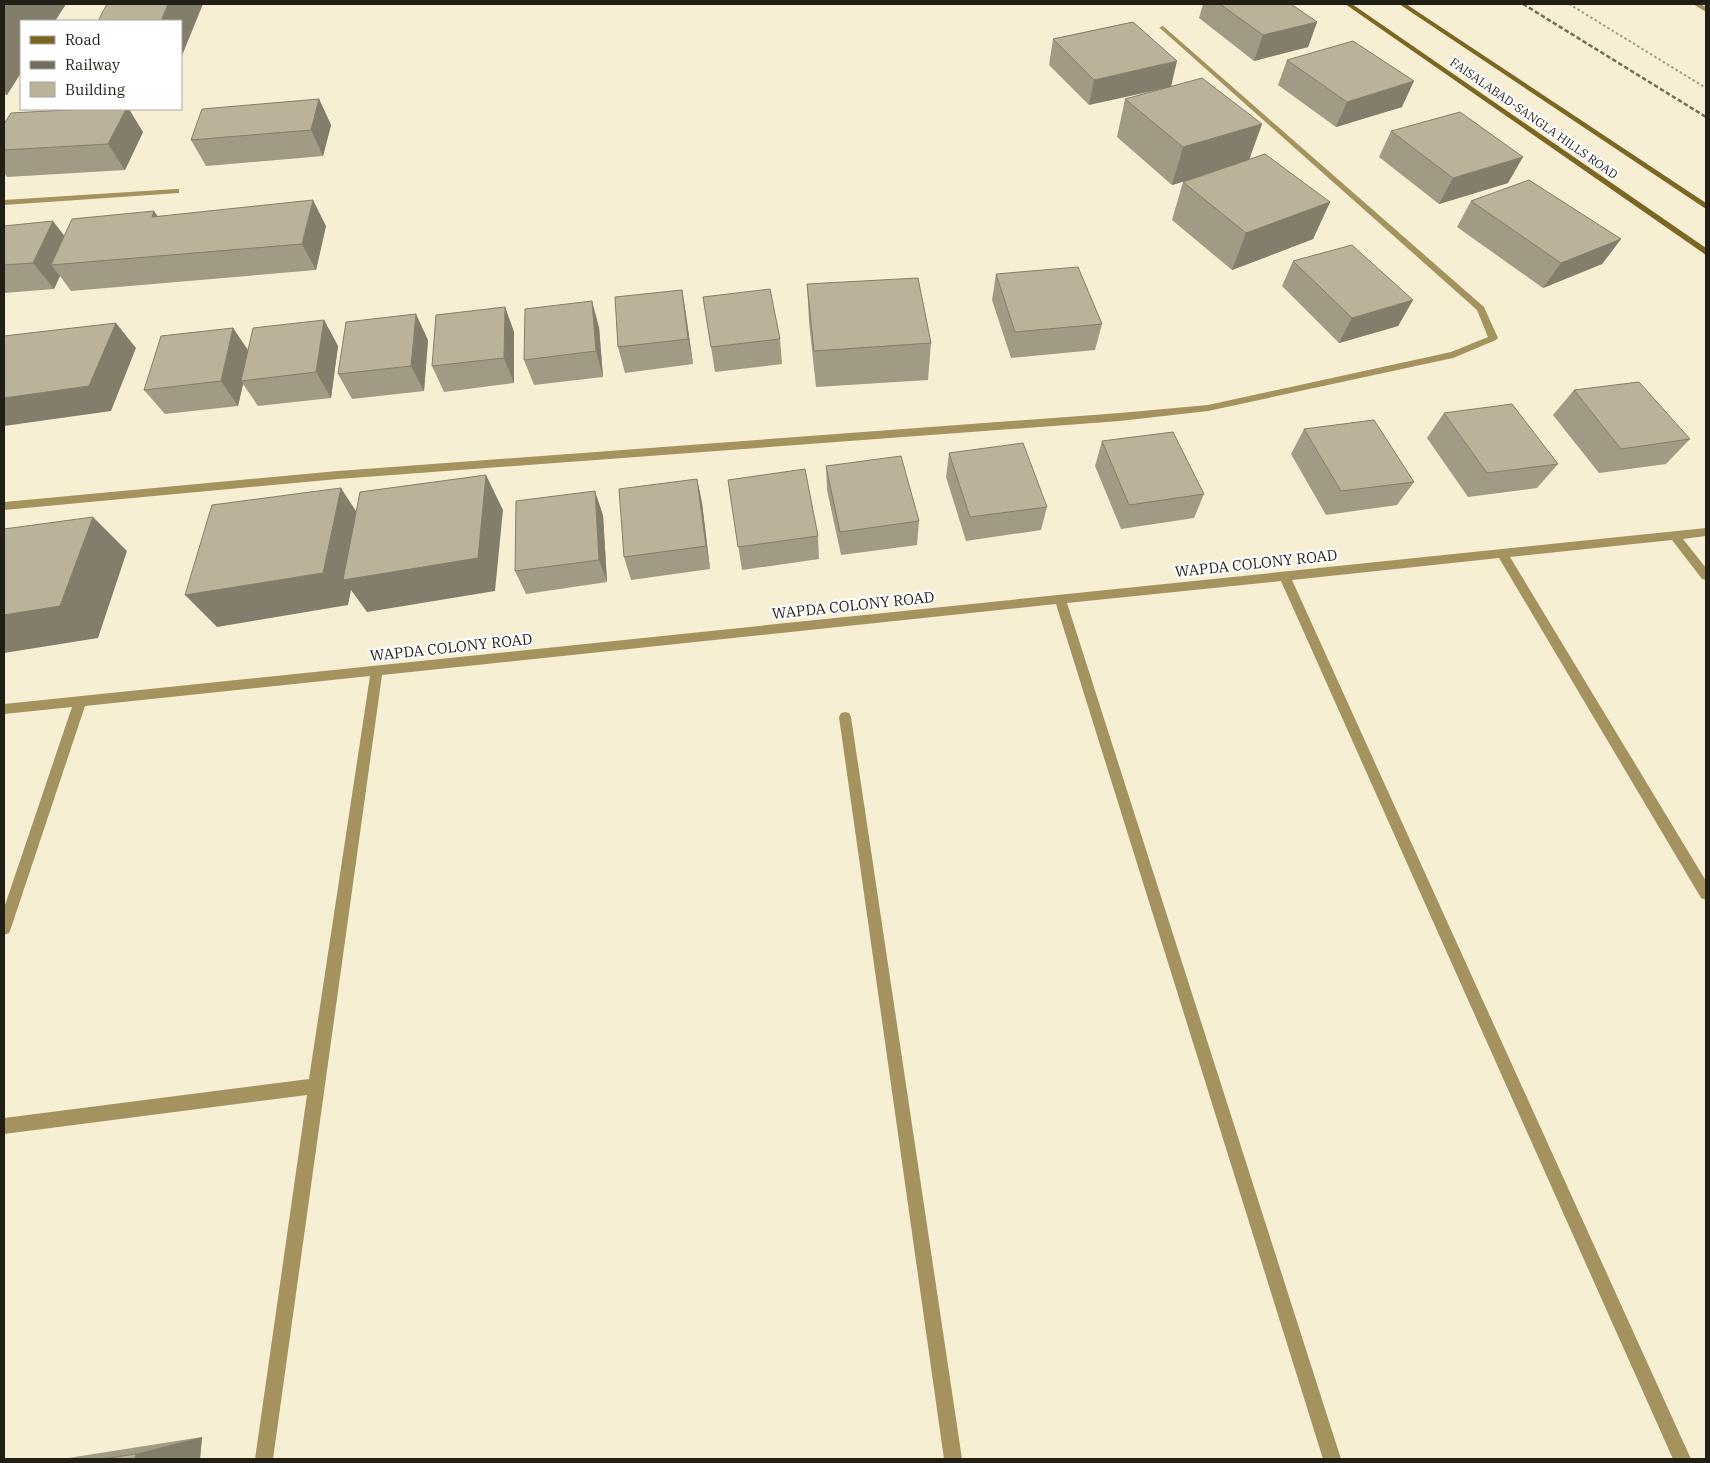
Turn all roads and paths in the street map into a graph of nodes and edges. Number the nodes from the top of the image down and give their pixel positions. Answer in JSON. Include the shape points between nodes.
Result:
{"nodes":[{"id":1,"x":1348,"y":4,"type":"edge"},
{"id":2,"x":1402,"y":4,"type":"edge"},
{"id":3,"x":1569,"y":4,"type":"edge"},
{"id":4,"x":1696,"y":4,"type":"edge"},
{"id":5,"x":1706,"y":10,"type":"edge"},
{"id":6,"x":1163,"y":28,"type":"dead end"},
{"id":7,"x":1706,"y":88,"type":"edge"},
{"id":8,"x":176,"y":191,"type":"dead end"},
{"id":9,"x":4,"y":203,"type":"edge"},
{"id":10,"x":1706,"y":207,"type":"edge"},
{"id":11,"x":1706,"y":252,"type":"edge"},
{"id":12,"x":4,"y":506,"type":"edge"},
{"id":13,"x":1706,"y":532,"type":"edge"},
{"id":14,"x":1674,"y":535,"type":"junction"},
{"id":15,"x":1502,"y":553,"type":"junction"},
{"id":16,"x":1284,"y":575,"type":"junction"},
{"id":17,"x":1706,"y":576,"type":"edge"},
{"id":18,"x":1060,"y":598,"type":"junction"},
{"id":19,"x":376,"y":670,"type":"junction"},
{"id":20,"x":80,"y":702,"type":"junction"},
{"id":21,"x":4,"y":709,"type":"edge"},
{"id":22,"x":846,"y":716,"type":"dead end"},
{"id":23,"x":1706,"y":893,"type":"edge"},
{"id":24,"x":4,"y":928,"type":"edge"},
{"id":25,"x":316,"y":1086,"type":"junction"},
{"id":26,"x":4,"y":1126,"type":"edge"},
{"id":27,"x":264,"y":1459,"type":"edge"},
{"id":28,"x":953,"y":1459,"type":"edge"},
{"id":29,"x":1332,"y":1459,"type":"edge"},
{"id":30,"x":1682,"y":1459,"type":"edge"}],
"edges":[{"from":1,"to":11,"type":"main road","name":"FAISALABAD-SANGLA HILLS ROAD"},
{"from":2,"to":10,"type":"main road","name":"FAISALABAD-SANGLA HILLS ROAD"},
{"from":3,"to":7,"type":"path"},
{"from":4,"to":5,"type":"street"},
{"from":6,"to":12,"type":"street","via":[[1481,309],[1492,338],[1453,355],[1208,408],[338,475]]},
{"from":8,"to":9,"type":"street"},
{"from":13,"to":14,"type":"street","name":"WAPDA COLONY ROAD"},
{"from":14,"to":15,"type":"street","name":"WAPDA COLONY ROAD"},
{"from":14,"to":17,"type":"street"},
{"from":15,"to":16,"type":"street","name":"WAPDA COLONY ROAD"},
{"from":15,"to":23,"type":"street"},
{"from":16,"to":18,"type":"street","name":"WAPDA COLONY ROAD"},
{"from":16,"to":30,"type":"street"},
{"from":18,"to":19,"type":"street","name":"WAPDA COLONY ROAD"},
{"from":18,"to":29,"type":"street"},
{"from":19,"to":20,"type":"street","name":"WAPDA COLONY ROAD"},
{"from":19,"to":25,"type":"street"},
{"from":20,"to":21,"type":"street","name":"WAPDA COLONY ROAD"},
{"from":20,"to":24,"type":"street"},
{"from":22,"to":28,"type":"street"},
{"from":25,"to":26,"type":"street"},
{"from":25,"to":27,"type":"street"}]}
